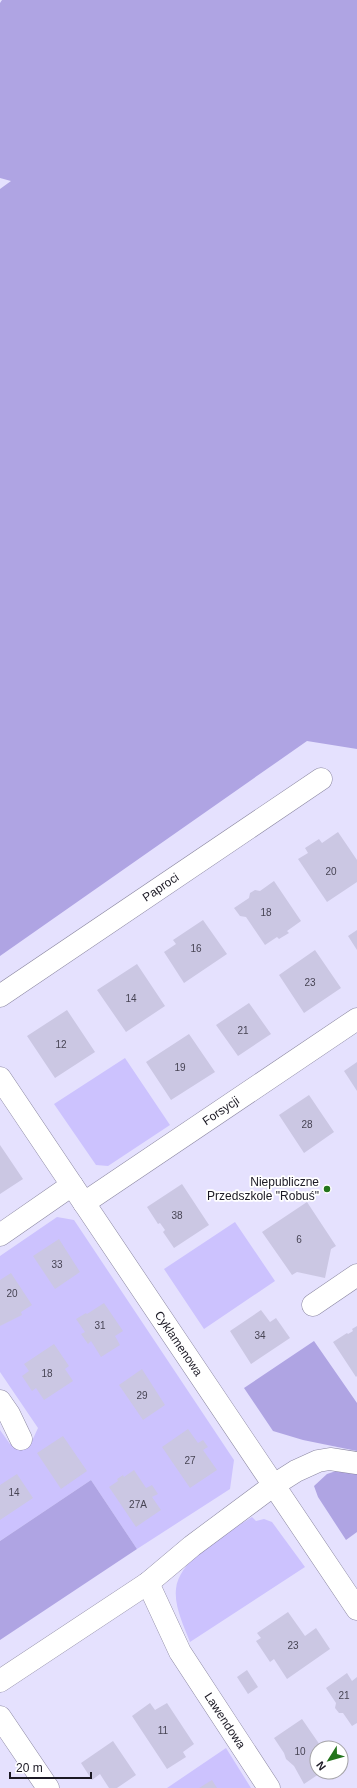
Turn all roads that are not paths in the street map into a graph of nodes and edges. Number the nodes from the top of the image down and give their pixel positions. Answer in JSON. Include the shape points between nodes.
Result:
{"nodes":[{"id":1,"x":321,"y":779,"type":"dead end"},
{"id":2,"x":0,"y":996,"type":"edge"},
{"id":3,"x":357,"y":1019,"type":"edge"},
{"id":4,"x":0,"y":1078,"type":"edge"},
{"id":5,"x":72,"y":1186,"type":"junction"},
{"id":6,"x":84,"y":1203,"type":"junction"},
{"id":7,"x":0,"y":1235,"type":"edge"},
{"id":8,"x":357,"y":1275,"type":"edge"},
{"id":9,"x":313,"y":1305,"type":"dead end"},
{"id":10,"x":0,"y":1401,"type":"edge"},
{"id":11,"x":21,"y":1439,"type":"dead end"},
{"id":12,"x":357,"y":1463,"type":"edge"},
{"id":13,"x":274,"y":1485,"type":"junction"},
{"id":14,"x":148,"y":1583,"type":"junction"},
{"id":15,"x":357,"y":1610,"type":"edge"},
{"id":16,"x":0,"y":1681,"type":"edge"},
{"id":17,"x":0,"y":1717,"type":"edge"},
{"id":18,"x":48,"y":1788,"type":"edge"},
{"id":19,"x":269,"y":1788,"type":"edge"}],
"edges":[{"from":1,"to":2,"type":"street","name":"Paproci"},
{"from":3,"to":6,"type":"street","name":"Forsycji"},
{"from":4,"to":5,"type":"street","name":"Cyklamenowa"},
{"from":5,"to":6,"type":"street","name":"Cyklamenowa"},
{"from":5,"to":7,"type":"street"},
{"from":6,"to":13,"type":"street","name":"Cyklamenowa"},
{"from":8,"to":9,"type":"street"},
{"from":10,"to":11,"type":"street"},
{"from":12,"to":13,"type":"street","via":[[330,1459],[318,1461]]},
{"from":13,"to":14,"type":"street","via":[[192,1546]]},
{"from":13,"to":15,"type":"street","name":"Cyklamenowa"},
{"from":14,"to":16,"type":"street"},
{"from":14,"to":19,"type":"street","name":"Lawendowa","via":[[180,1652]]},
{"from":17,"to":18,"type":"street"}]}
